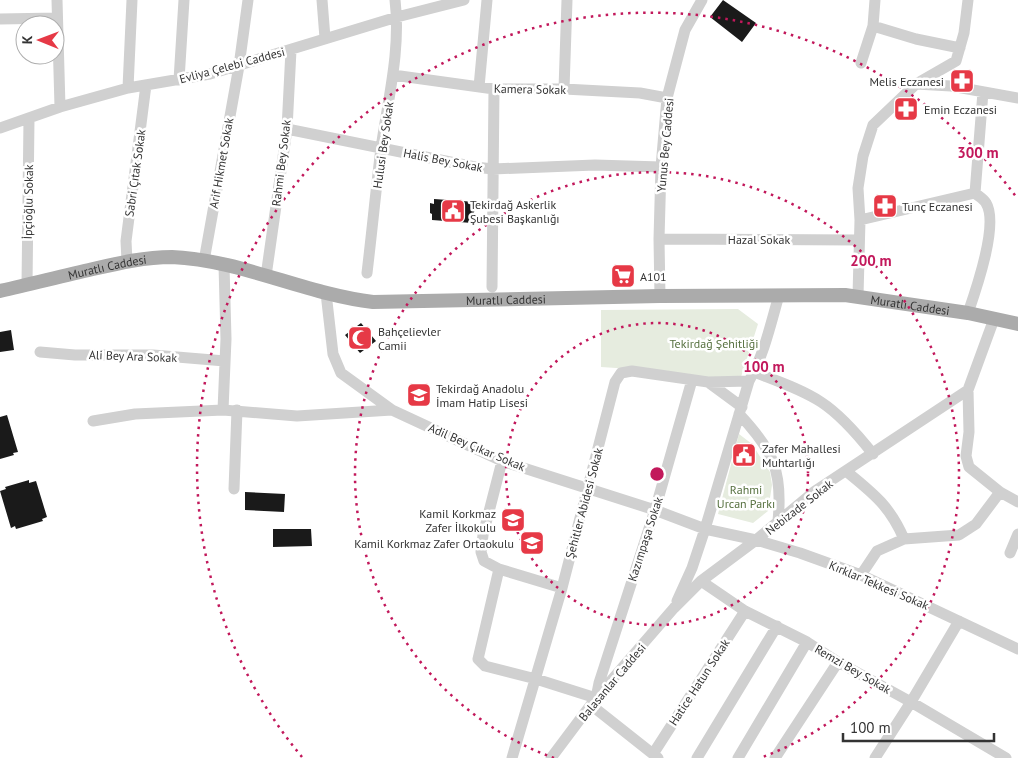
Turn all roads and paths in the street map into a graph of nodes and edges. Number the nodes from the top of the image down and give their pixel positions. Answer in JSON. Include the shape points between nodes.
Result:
{"nodes":[{"id":1,"x":57,"y":0,"type":"edge"},
{"id":2,"x":132,"y":0,"type":"edge"},
{"id":3,"x":184,"y":0,"type":"edge"},
{"id":4,"x":322,"y":0,"type":"edge"},
{"id":5,"x":395,"y":0,"type":"edge"},
{"id":6,"x":464,"y":0,"type":"edge"},
{"id":7,"x":487,"y":0,"type":"edge"},
{"id":8,"x":566,"y":0,"type":"edge"},
{"id":9,"x":702,"y":0,"type":"edge"},
{"id":10,"x":875,"y":0,"type":"edge"},
{"id":11,"x":968,"y":0,"type":"edge"},
{"id":12,"x":249,"y":2,"type":"edge"},
{"id":13,"x":57,"y":15,"type":"edge"},
{"id":14,"x":397,"y":17,"type":"junction"},
{"id":15,"x":0,"y":19,"type":"edge"},
{"id":16,"x":15,"y":19,"type":"edge"},
{"id":17,"x":873,"y":26,"type":"junction"},
{"id":18,"x":324,"y":38,"type":"junction"},
{"id":19,"x":960,"y":48,"type":"junction"},
{"id":20,"x":291,"y":50,"type":"junction"},
{"id":21,"x":956,"y":61,"type":"junction"},
{"id":22,"x":861,"y":64,"type":"dead end"},
{"id":23,"x":59,"y":65,"type":"edge"},
{"id":24,"x":239,"y":66,"type":"junction"},
{"id":25,"x":393,"y":75,"type":"junction"},
{"id":26,"x":179,"y":80,"type":"junction"},
{"id":27,"x":916,"y":84,"type":"junction"},
{"id":28,"x":146,"y":85,"type":"junction"},
{"id":29,"x":479,"y":86,"type":"junction"},
{"id":30,"x":951,"y":86,"type":"junction"},
{"id":31,"x":128,"y":88,"type":"junction"},
{"id":32,"x":494,"y":89,"type":"junction"},
{"id":33,"x":564,"y":89,"type":"junction"},
{"id":34,"x":983,"y":92,"type":"junction"},
{"id":35,"x":667,"y":98,"type":"junction"},
{"id":36,"x":1018,"y":98,"type":"edge"},
{"id":37,"x":60,"y":107,"type":"junction"},
{"id":38,"x":29,"y":119,"type":"junction"},
{"id":39,"x":0,"y":128,"type":"edge"},
{"id":40,"x":287,"y":129,"type":"junction"},
{"id":41,"x":381,"y":148,"type":"junction"},
{"id":42,"x":661,"y":167,"type":"junction"},
{"id":43,"x":493,"y":169,"type":"junction"},
{"id":44,"x":975,"y":193,"type":"junction"},
{"id":45,"x":860,"y":220,"type":"junction"},
{"id":46,"x":659,"y":239,"type":"junction"},
{"id":47,"x":859,"y":240,"type":"junction"},
{"id":48,"x":127,"y":261,"type":"junction"},
{"id":49,"x":204,"y":261,"type":"junction"},
{"id":50,"x":224,"y":265,"type":"junction"},
{"id":51,"x":367,"y":272,"type":"dead end"},
{"id":52,"x":266,"y":276,"type":"junction"},
{"id":53,"x":27,"y":285,"type":"junction"},
{"id":54,"x":492,"y":287,"type":"dead end"},
{"id":55,"x":0,"y":291,"type":"edge"},
{"id":56,"x":326,"y":293,"type":"junction"},
{"id":57,"x":779,"y":295,"type":"junction"},
{"id":58,"x":660,"y":296,"type":"junction"},
{"id":59,"x":858,"y":296,"type":"junction"},
{"id":60,"x":968,"y":313,"type":"junction"},
{"id":61,"x":994,"y":319,"type":"junction"},
{"id":62,"x":1018,"y":324,"type":"edge"},
{"id":63,"x":40,"y":352,"type":"dead end"},
{"id":64,"x":225,"y":361,"type":"junction"},
{"id":65,"x":751,"y":376,"type":"junction"},
{"id":66,"x":692,"y":380,"type":"junction"},
{"id":67,"x":708,"y":382,"type":"junction"},
{"id":68,"x":968,"y":390,"type":"junction"},
{"id":69,"x":222,"y":410,"type":"junction"},
{"id":70,"x":238,"y":410,"type":"junction"},
{"id":71,"x":392,"y":410,"type":"junction"},
{"id":72,"x":741,"y":411,"type":"junction"},
{"id":73,"x":93,"y":421,"type":"dead end"},
{"id":74,"x":873,"y":454,"type":"junction"},
{"id":75,"x":502,"y":461,"type":"junction"},
{"id":76,"x":846,"y":471,"type":"junction"},
{"id":77,"x":234,"y":489,"type":"dead end"},
{"id":78,"x":588,"y":489,"type":"junction"},
{"id":79,"x":1000,"y":492,"type":"junction"},
{"id":80,"x":1018,"y":502,"type":"edge"},
{"id":81,"x":655,"y":510,"type":"junction"},
{"id":82,"x":778,"y":521,"type":"junction"},
{"id":83,"x":705,"y":529,"type":"junction"},
{"id":84,"x":1018,"y":534,"type":"edge"},
{"id":85,"x":904,"y":539,"type":"junction"},
{"id":86,"x":756,"y":540,"type":"junction"},
{"id":87,"x":1010,"y":553,"type":"dead end"},
{"id":88,"x":498,"y":569,"type":"junction"},
{"id":89,"x":861,"y":575,"type":"junction"},
{"id":90,"x":701,"y":581,"type":"junction"},
{"id":91,"x":562,"y":588,"type":"junction"},
{"id":92,"x":674,"y":608,"type":"junction"},
{"id":93,"x":745,"y":611,"type":"junction"},
{"id":94,"x":959,"y":621,"type":"junction"},
{"id":95,"x":777,"y":626,"type":"junction"},
{"id":96,"x":806,"y":642,"type":"junction"},
{"id":97,"x":1018,"y":649,"type":"edge"},
{"id":98,"x":838,"y":662,"type":"junction"},
{"id":99,"x":536,"y":679,"type":"junction"},
{"id":100,"x":593,"y":701,"type":"junction"},
{"id":101,"x":911,"y":702,"type":"junction"},
{"id":102,"x":656,"y":756,"type":"edge"},
{"id":103,"x":512,"y":758,"type":"edge"},
{"id":104,"x":551,"y":758,"type":"edge"},
{"id":105,"x":697,"y":758,"type":"edge"},
{"id":106,"x":738,"y":758,"type":"edge"},
{"id":107,"x":775,"y":758,"type":"edge"},
{"id":108,"x":875,"y":758,"type":"edge"},
{"id":109,"x":1006,"y":758,"type":"edge"}],
"edges":[{"from":1,"to":13,"type":"street"},
{"from":2,"to":31,"type":"street"},
{"from":3,"to":26,"type":"street"},
{"from":4,"to":18,"type":"street"},
{"from":5,"to":14,"type":"street","name":"Hulusi Bey Sokak"},
{"from":6,"to":14,"type":"street","name":"Evliya Çelebi Caddesi"},
{"from":7,"to":29,"type":"street"},
{"from":8,"to":33,"type":"street"},
{"from":9,"to":35,"type":"street","name":"Yunus Bey Caddesi","via":[[685,30]]},
{"from":10,"to":17,"type":"street"},
{"from":11,"to":19,"type":"street"},
{"from":12,"to":24,"type":"street","name":"Arif Hikmet Sokak"},
{"from":14,"to":18,"type":"street","name":"Evliya Çelebi Caddesi"},
{"from":14,"to":25,"type":"street","name":"Hulusi Bey Sokak"},
{"from":15,"to":16,"type":"street"},
{"from":17,"to":19,"type":"street"},
{"from":17,"to":22,"type":"street"},
{"from":18,"to":20,"type":"street","name":"Evliya Çelebi Caddesi"},
{"from":19,"to":21,"type":"street"},
{"from":20,"to":24,"type":"street","name":"Evliya Çelebi Caddesi"},
{"from":20,"to":40,"type":"street","name":"Rahmi Bey Sokak"},
{"from":21,"to":27,"type":"street"},
{"from":21,"to":30,"type":"street"},
{"from":23,"to":37,"type":"street"},
{"from":24,"to":26,"type":"street","name":"Evliya Çelebi Caddesi"},
{"from":24,"to":49,"type":"street","name":"Arif Hikmet Sokak"},
{"from":25,"to":29,"type":"street","name":"Kamera Sokak"},
{"from":25,"to":41,"type":"street","name":"Hulusi Bey Sokak"},
{"from":26,"to":28,"type":"street","name":"Evliya Çelebi Caddesi"},
{"from":27,"to":30,"type":"street"},
{"from":27,"to":45,"type":"street","via":[[873,125],[863,156],[858,188]]},
{"from":28,"to":31,"type":"street","name":"Evliya Çelebi Caddesi"},
{"from":28,"to":48,"type":"street","name":"Sabri Çıtak Sokak","via":[[126,241]]},
{"from":29,"to":32,"type":"street","name":"Kamera Sokak"},
{"from":30,"to":34,"type":"street"},
{"from":31,"to":37,"type":"street","name":"Evliya Çelebi Caddesi"},
{"from":32,"to":33,"type":"street","name":"Kamera Sokak"},
{"from":32,"to":43,"type":"street"},
{"from":33,"to":35,"type":"street","name":"Kamera Sokak","via":[[640,93]]},
{"from":34,"to":36,"type":"street"},
{"from":34,"to":44,"type":"street"},
{"from":35,"to":42,"type":"street","name":"Yunus Bey Caddesi"},
{"from":37,"to":38,"type":"street","name":"Evliya Çelebi Caddesi"},
{"from":38,"to":39,"type":"street","name":"Evliya Çelebi Caddesi"},
{"from":38,"to":53,"type":"street","name":"İpçioğlu Sokak"},
{"from":40,"to":41,"type":"street","name":"Halis Bey Sokak"},
{"from":40,"to":52,"type":"street","name":"Rahmi Bey Sokak"},
{"from":41,"to":43,"type":"street","name":"Halis Bey Sokak"},
{"from":41,"to":51,"type":"street","name":"Hulusi Bey Sokak"},
{"from":42,"to":43,"type":"street","name":"Halis Bey Sokak","via":[[595,164]]},
{"from":42,"to":46,"type":"street","name":"Yunus Bey Caddesi"},
{"from":43,"to":54,"type":"street"},
{"from":44,"to":45,"type":"street"},
{"from":44,"to":60,"type":"street","via":[[986,202],[991,215],[985,263]]},
{"from":45,"to":47,"type":"street"},
{"from":46,"to":47,"type":"street","name":"Hazal Sokak"},
{"from":46,"to":58,"type":"street","name":"Yunus Bey Caddesi"},
{"from":47,"to":59,"type":"street"},
{"from":48,"to":49,"type":"main road","name":"Muratlı Caddesi","via":[[173,258]]},
{"from":48,"to":53,"type":"main road","name":"Muratlı Caddesi"},
{"from":49,"to":50,"type":"main road","name":"Muratlı Caddesi"},
{"from":50,"to":52,"type":"main road","name":"Muratlı Caddesi"},
{"from":50,"to":64,"type":"street"},
{"from":52,"to":56,"type":"main road","name":"Muratlı Caddesi"},
{"from":53,"to":55,"type":"main road","name":"Muratlı Caddesi"},
{"from":56,"to":58,"type":"main road","name":"Muratlı Caddesi","via":[[373,302]]},
{"from":56,"to":71,"type":"street","name":"Adil Bey Çıkar Sokak","via":[[333,354],[341,373]]},
{"from":57,"to":58,"type":"main road","name":"Muratlı Caddesi"},
{"from":57,"to":59,"type":"main road","name":"Muratlı Caddesi"},
{"from":57,"to":65,"type":"street"},
{"from":59,"to":60,"type":"main road","name":"Muratlı Caddesi"},
{"from":60,"to":61,"type":"main road","name":"Muratlı Caddesi"},
{"from":61,"to":62,"type":"main road","name":"Muratlı Caddesi"},
{"from":61,"to":68,"type":"street"},
{"from":63,"to":64,"type":"street","name":"Ali Bey Ara Sokak"},
{"from":64,"to":69,"type":"street"},
{"from":65,"to":67,"type":"street","name":"Şehitler Abidesi Sokak"},
{"from":65,"to":72,"type":"street"},
{"from":65,"to":74,"type":"street","via":[[802,391],[823,403],[857,434]]},
{"from":66,"to":67,"type":"street","name":"Şehitler Abidesi Sokak"},
{"from":66,"to":78,"type":"street","name":"Şehitler Abidesi Sokak","via":[[632,371],[621,373]]},
{"from":66,"to":81,"type":"street","name":"Kazımpaşa Sokak"},
{"from":67,"to":72,"type":"street"},
{"from":68,"to":74,"type":"street","name":"Nebizade Sokak"},
{"from":68,"to":79,"type":"street","via":[[966,456],[970,467]]},
{"from":69,"to":70,"type":"street","name":"Adil Bey Çıkar Sokak"},
{"from":69,"to":73,"type":"street","name":"Adil Bey Çıkar Sokak","via":[[135,414]]},
{"from":70,"to":71,"type":"street","name":"Adil Bey Çıkar Sokak","via":[[297,416]]},
{"from":70,"to":77,"type":"street"},
{"from":71,"to":75,"type":"street","name":"Adil Bey Çıkar Sokak"},
{"from":72,"to":82,"type":"street","via":[[772,457],[778,475]]},
{"from":72,"to":83,"type":"street"},
{"from":74,"to":76,"type":"street","name":"Nebizade Sokak"},
{"from":75,"to":78,"type":"street","name":"Adil Bey Çıkar Sokak"},
{"from":75,"to":88,"type":"street","via":[[481,552],[484,561]]},
{"from":76,"to":82,"type":"street","name":"Nebizade Sokak"},
{"from":76,"to":85,"type":"street","via":[[886,507]]},
{"from":78,"to":81,"type":"street","name":"Adil Bey Çıkar Sokak"},
{"from":78,"to":91,"type":"street","name":"Şehitler Abidesi Sokak"},
{"from":79,"to":80,"type":"street"},
{"from":79,"to":85,"type":"street","via":[[976,524],[959,535]]},
{"from":81,"to":83,"type":"street","name":"Adil Bey Çıkar Sokak"},
{"from":81,"to":100,"type":"street","name":"Kazımpaşa Sokak"},
{"from":82,"to":86,"type":"street","name":"Nebizade Sokak"},
{"from":83,"to":86,"type":"street","name":"Kırklar Tekkesi Sokak"},
{"from":83,"to":92,"type":"street"},
{"from":84,"to":87,"type":"street"},
{"from":85,"to":89,"type":"street","via":[[877,551]]},
{"from":86,"to":89,"type":"street","name":"Kırklar Tekkesi Sokak"},
{"from":86,"to":90,"type":"street","name":"Nebizade Sokak"},
{"from":88,"to":91,"type":"street"},
{"from":88,"to":99,"type":"street","via":[[478,658],[485,666]]},
{"from":89,"to":94,"type":"street","name":"Kırklar Tekkesi Sokak"},
{"from":90,"to":92,"type":"street","name":"Nebizade Sokak"},
{"from":90,"to":93,"type":"street","name":"Remzi Bey Sokak"},
{"from":91,"to":99,"type":"street","name":"Şehitler Abidesi Sokak"},
{"from":92,"to":100,"type":"street","name":"Balasanlar Caddesi"},
{"from":93,"to":95,"type":"street","name":"Remzi Bey Sokak"},
{"from":93,"to":102,"type":"street","name":"Hatice Hatun Sokak"},
{"from":94,"to":97,"type":"street","name":"Kırklar Tekkesi Sokak"},
{"from":94,"to":101,"type":"street"},
{"from":95,"to":96,"type":"street","name":"Remzi Bey Sokak"},
{"from":95,"to":105,"type":"street"},
{"from":96,"to":98,"type":"street","name":"Remzi Bey Sokak"},
{"from":96,"to":106,"type":"street"},
{"from":98,"to":101,"type":"street","name":"Remzi Bey Sokak"},
{"from":98,"to":107,"type":"street"},
{"from":99,"to":100,"type":"street"},
{"from":99,"to":103,"type":"street","name":"Şehitler Abidesi Sokak"},
{"from":100,"to":102,"type":"street"},
{"from":100,"to":104,"type":"street","name":"Balasanlar Caddesi"},
{"from":101,"to":108,"type":"street"},
{"from":101,"to":109,"type":"street","name":"Remzi Bey Sokak"}]}
